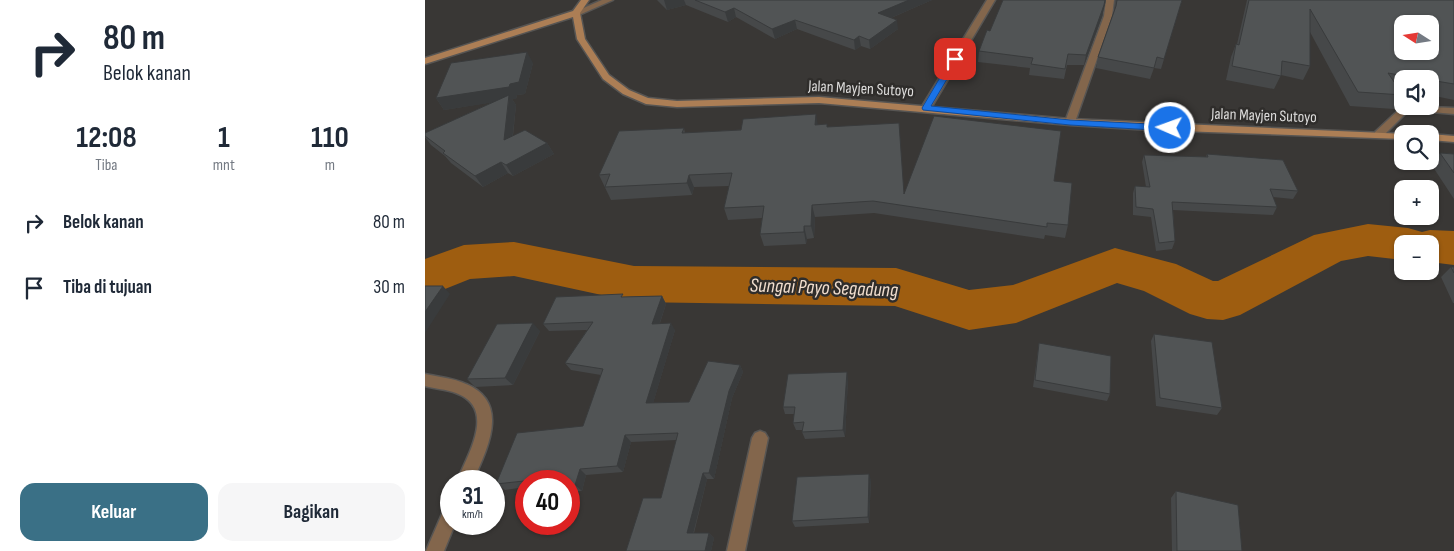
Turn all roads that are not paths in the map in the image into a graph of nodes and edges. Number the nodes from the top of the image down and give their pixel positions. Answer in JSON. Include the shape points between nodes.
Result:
{"nodes":[{"id":1,"x":585,"y":0,"type":"edge"},
{"id":2,"x":609,"y":0,"type":"edge"},
{"id":3,"x":991,"y":0,"type":"edge"},
{"id":4,"x":1110,"y":0,"type":"edge"},
{"id":5,"x":576,"y":13,"type":"junction"},
{"id":6,"x":425,"y":61,"type":"edge"},
{"id":7,"x":926,"y":108,"type":"junction"},
{"id":8,"x":1454,"y":111,"type":"edge"},
{"id":9,"x":1070,"y":122,"type":"junction"},
{"id":10,"x":1379,"y":134,"type":"junction"},
{"id":11,"x":1394,"y":135,"type":"edge"},
{"id":12,"x":1439,"y":138,"type":"edge"},
{"id":13,"x":1454,"y":139,"type":"edge"},
{"id":14,"x":425,"y":380,"type":"edge"},
{"id":15,"x":760,"y":438,"type":"dead end"},
{"id":16,"x":469,"y":470,"type":"edge"},
{"id":17,"x":442,"y":535,"type":"edge"},
{"id":18,"x":435,"y":551,"type":"edge"},
{"id":19,"x":736,"y":551,"type":"edge"}],
"edges":[{"from":1,"to":5,"type":"street"},
{"from":2,"to":5,"type":"street"},
{"from":3,"to":7,"type":"street"},
{"from":4,"to":9,"type":"street","via":[[1108,16]]},
{"from":5,"to":6,"type":"street"},
{"from":5,"to":7,"type":"street","name":"Jalan Mayjen Sutoyo","via":[[581,40],[606,77],[626,92],[646,101],[677,104],[819,100]]},
{"from":7,"to":9,"type":"street","name":"Jalan Mayjen Sutoyo"},
{"from":8,"to":10,"type":"street","via":[[1407,107]]},
{"from":9,"to":10,"type":"street","name":"Jalan Mayjen Sutoyo"},
{"from":10,"to":11,"type":"street","name":"Jalan Mayjen Sutoyo"},
{"from":12,"to":13,"type":"street"},
{"from":14,"to":16,"type":"street","via":[[463,389],[478,398],[486,412],[484,434]]},
{"from":15,"to":19,"type":"street"},
{"from":17,"to":18,"type":"street"}]}
